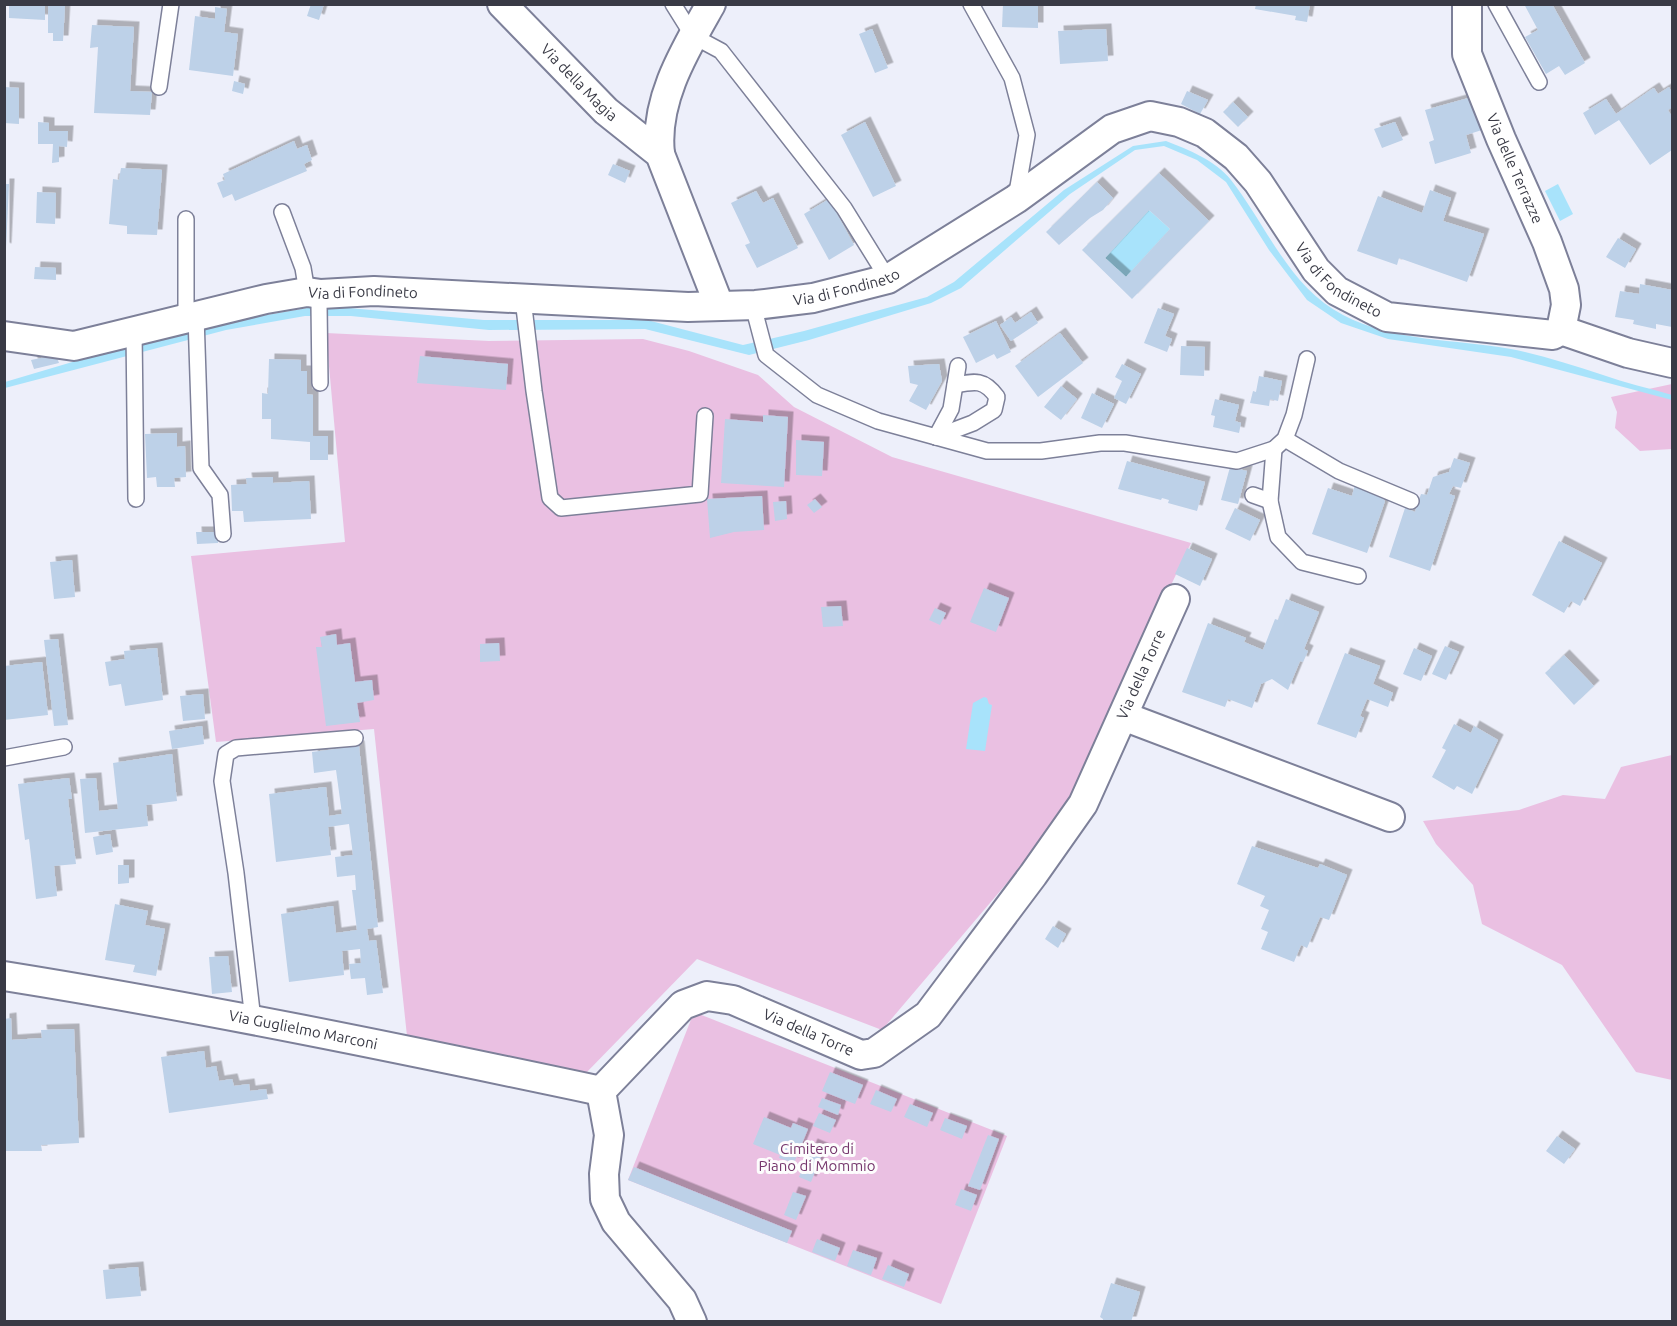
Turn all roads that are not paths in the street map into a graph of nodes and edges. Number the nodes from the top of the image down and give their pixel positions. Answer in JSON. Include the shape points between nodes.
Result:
{"nodes":[{"id":1,"x":171,"y":4,"type":"edge"},
{"id":2,"x":502,"y":4,"type":"edge"},
{"id":3,"x":673,"y":4,"type":"edge"},
{"id":4,"x":711,"y":4,"type":"edge"},
{"id":5,"x":972,"y":4,"type":"edge"},
{"id":6,"x":1467,"y":4,"type":"edge"},
{"id":7,"x":1496,"y":4,"type":"edge"},
{"id":8,"x":693,"y":36,"type":"junction"},
{"id":9,"x":1539,"y":82,"type":"dead end"},
{"id":10,"x":159,"y":87,"type":"dead end"},
{"id":11,"x":660,"y":154,"type":"junction"},
{"id":12,"x":1016,"y":199,"type":"junction"},
{"id":13,"x":282,"y":212,"type":"dead end"},
{"id":14,"x":186,"y":219,"type":"dead end"},
{"id":15,"x":888,"y":279,"type":"junction"},
{"id":16,"x":316,"y":296,"type":"junction"},
{"id":17,"x":719,"y":305,"type":"junction"},
{"id":18,"x":524,"y":307,"type":"junction"},
{"id":19,"x":756,"y":311,"type":"junction"},
{"id":20,"x":193,"y":320,"type":"junction"},
{"id":21,"x":1561,"y":330,"type":"junction"},
{"id":22,"x":4,"y":336,"type":"edge"},
{"id":23,"x":134,"y":336,"type":"junction"},
{"id":24,"x":1307,"y":359,"type":"dead end"},
{"id":25,"x":1672,"y":363,"type":"edge"},
{"id":26,"x":958,"y":366,"type":"dead end"},
{"id":27,"x":320,"y":383,"type":"dead end"},
{"id":28,"x":955,"y":385,"type":"junction"},
{"id":29,"x":705,"y":416,"type":"dead end"},
{"id":30,"x":936,"y":437,"type":"junction"},
{"id":31,"x":1280,"y":444,"type":"junction"},
{"id":32,"x":1252,"y":495,"type":"dead end"},
{"id":33,"x":136,"y":499,"type":"dead end"},
{"id":34,"x":1270,"y":501,"type":"junction"},
{"id":35,"x":1411,"y":501,"type":"dead end"},
{"id":36,"x":223,"y":534,"type":"dead end"},
{"id":37,"x":1358,"y":576,"type":"dead end"},
{"id":38,"x":1175,"y":599,"type":"dead end"},
{"id":39,"x":1123,"y":716,"type":"junction"},
{"id":40,"x":355,"y":738,"type":"dead end"},
{"id":41,"x":64,"y":747,"type":"dead end"},
{"id":42,"x":4,"y":758,"type":"edge"},
{"id":43,"x":1390,"y":817,"type":"dead end"},
{"id":44,"x":4,"y":976,"type":"edge"},
{"id":45,"x":253,"y":1020,"type":"junction"},
{"id":46,"x":601,"y":1091,"type":"junction"},
{"id":47,"x":692,"y":1322,"type":"edge"}],
"edges":[{"from":1,"to":10,"type":"lane"},
{"from":2,"to":11,"type":"street","name":"Via della Magia","via":[[606,111]]},
{"from":3,"to":8,"type":"lane"},
{"from":4,"to":8,"type":"street"},
{"from":5,"to":12,"type":"lane","via":[[1012,78],[1027,135]]},
{"from":6,"to":21,"type":"street","name":"Via delle Terrazze","via":[[1467,54],[1564,289],[1566,305]]},
{"from":7,"to":9,"type":"lane"},
{"from":8,"to":11,"type":"street","via":[[667,91],[658,136]]},
{"from":8,"to":15,"type":"lane","via":[[721,51],[844,208]]},
{"from":11,"to":17,"type":"street"},
{"from":12,"to":15,"type":"street","name":"Via di Fondineto"},
{"from":12,"to":21,"type":"street","name":"Via di Fondineto","via":[[1112,129],[1150,116],[1179,122],[1205,133],[1236,157],[1316,270],[1337,291],[1387,317],[1553,335]]},
{"from":13,"to":16,"type":"lane"},
{"from":14,"to":20,"type":"lane"},
{"from":15,"to":19,"type":"street","name":"Via di Fondineto"},
{"from":16,"to":18,"type":"street","name":"Via di Fondineto","via":[[374,291]]},
{"from":16,"to":20,"type":"street","name":"Via di Fondineto"},
{"from":16,"to":27,"type":"lane"},
{"from":17,"to":18,"type":"street","name":"Via di Fondineto"},
{"from":17,"to":19,"type":"street","name":"Via di Fondineto"},
{"from":18,"to":29,"type":"lane","via":[[550,498],[561,508],[700,494]]},
{"from":19,"to":30,"type":"lane","via":[[766,355],[817,395],[878,421]]},
{"from":20,"to":23,"type":"street","name":"Via di Fondineto"},
{"from":20,"to":36,"type":"lane","via":[[198,346],[201,468],[220,495]]},
{"from":21,"to":25,"type":"street"},
{"from":22,"to":23,"type":"street","name":"Via di Fondineto","via":[[74,346]]},
{"from":23,"to":33,"type":"lane"},
{"from":24,"to":31,"type":"lane","via":[[1294,415]]},
{"from":26,"to":28,"type":"lane"},
{"from":28,"to":30,"type":"lane","via":[[951,409]]},
{"from":28,"to":30,"type":"lane","via":[[974,381],[989,386],[997,397],[994,410]]},
{"from":30,"to":31,"type":"lane","via":[[987,451],[1041,452],[1125,443],[1237,461]]},
{"from":31,"to":34,"type":"lane"},
{"from":31,"to":35,"type":"lane"},
{"from":32,"to":34,"type":"lane"},
{"from":34,"to":37,"type":"lane","via":[[1278,537],[1302,562]]},
{"from":38,"to":39,"type":"street","name":"Via della Torre"},
{"from":39,"to":43,"type":"street"},
{"from":39,"to":46,"type":"street","name":"Via della Torre","via":[[1083,804],[927,1015],[874,1053],[861,1055],[733,1000],[707,996],[683,1005]]},
{"from":40,"to":45,"type":"lane","via":[[236,748],[226,754],[222,781]]},
{"from":41,"to":42,"type":"lane"},
{"from":44,"to":45,"type":"street","name":"Via Guglielmo Marconi"},
{"from":45,"to":46,"type":"street","name":"Via Guglielmo Marconi"},
{"from":46,"to":47,"type":"street","via":[[609,1135],[605,1199],[616,1222],[682,1300]]}]}
